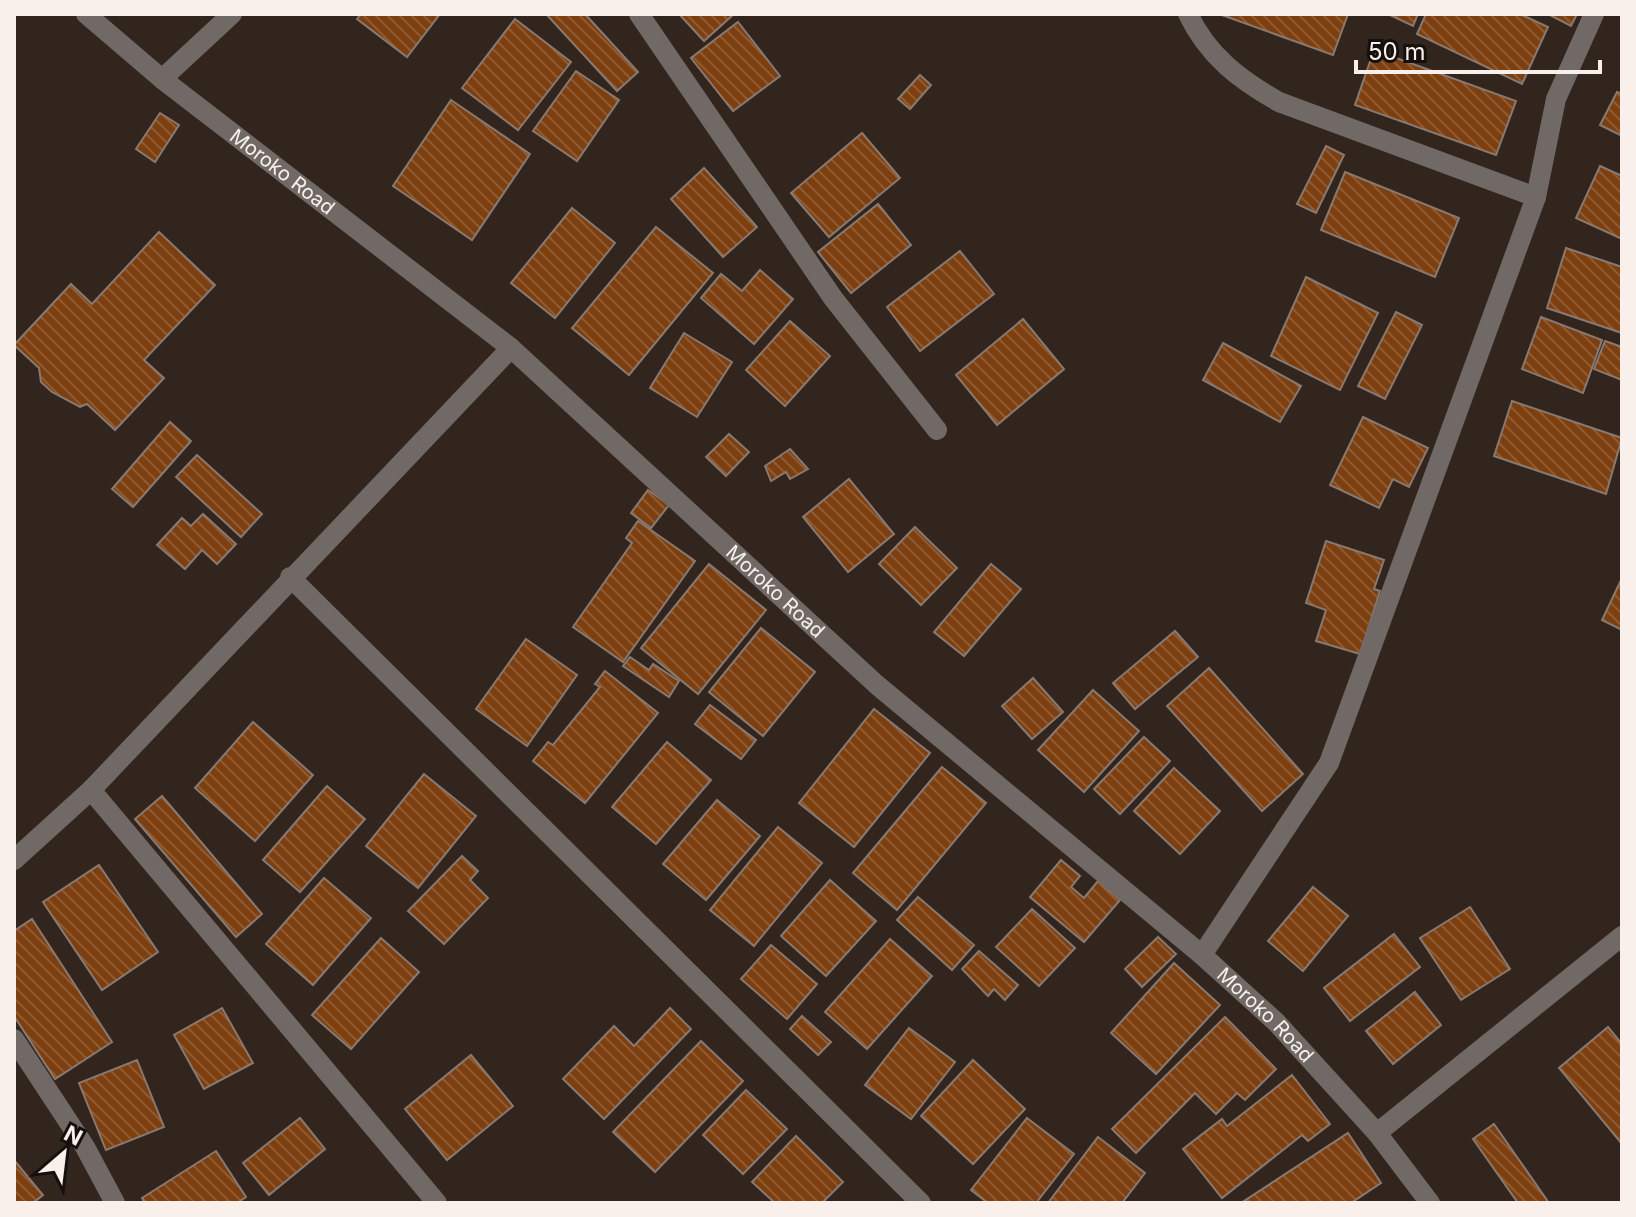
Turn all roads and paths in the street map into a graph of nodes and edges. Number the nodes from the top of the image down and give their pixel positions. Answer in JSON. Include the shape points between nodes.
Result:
{"nodes":[{"id":1,"x":86,"y":14,"type":"edge"},
{"id":2,"x":232,"y":14,"type":"edge"},
{"id":3,"x":639,"y":14,"type":"edge"},
{"id":4,"x":1188,"y":14,"type":"edge"},
{"id":5,"x":1594,"y":14,"type":"edge"},
{"id":6,"x":162,"y":79,"type":"junction"},
{"id":7,"x":1536,"y":197,"type":"junction"},
{"id":8,"x":511,"y":348,"type":"junction"},
{"id":9,"x":937,"y":430,"type":"dead end"},
{"id":10,"x":290,"y":577,"type":"junction"},
{"id":11,"x":91,"y":790,"type":"junction"},
{"id":12,"x":14,"y":860,"type":"edge"},
{"id":13,"x":1622,"y":936,"type":"edge"},
{"id":14,"x":1202,"y":955,"type":"junction"},
{"id":15,"x":14,"y":1039,"type":"edge"},
{"id":16,"x":1377,"y":1133,"type":"junction"},
{"id":17,"x":115,"y":1203,"type":"edge"},
{"id":18,"x":437,"y":1203,"type":"edge"},
{"id":19,"x":921,"y":1203,"type":"edge"},
{"id":20,"x":1430,"y":1203,"type":"edge"}],
"edges":[{"from":1,"to":6,"type":"street","name":"Moroko Road"},
{"from":2,"to":6,"type":"street"},
{"from":3,"to":9,"type":"street","via":[[833,298]]},
{"from":4,"to":7,"type":"street","via":[[1214,56],[1279,102]]},
{"from":5,"to":7,"type":"street","via":[[1556,99]]},
{"from":6,"to":8,"type":"street","name":"Moroko Road"},
{"from":7,"to":14,"type":"street","via":[[1329,763]]},
{"from":8,"to":10,"type":"street"},
{"from":8,"to":14,"type":"street","name":"Moroko Road","via":[[877,685]]},
{"from":10,"to":11,"type":"street"},
{"from":10,"to":19,"type":"street"},
{"from":11,"to":12,"type":"street"},
{"from":11,"to":18,"type":"street"},
{"from":13,"to":16,"type":"street"},
{"from":14,"to":16,"type":"street","name":"Moroko Road","via":[[1276,1022]]},
{"from":15,"to":17,"type":"street"},
{"from":16,"to":20,"type":"street","name":"Moroko Road"}]}
